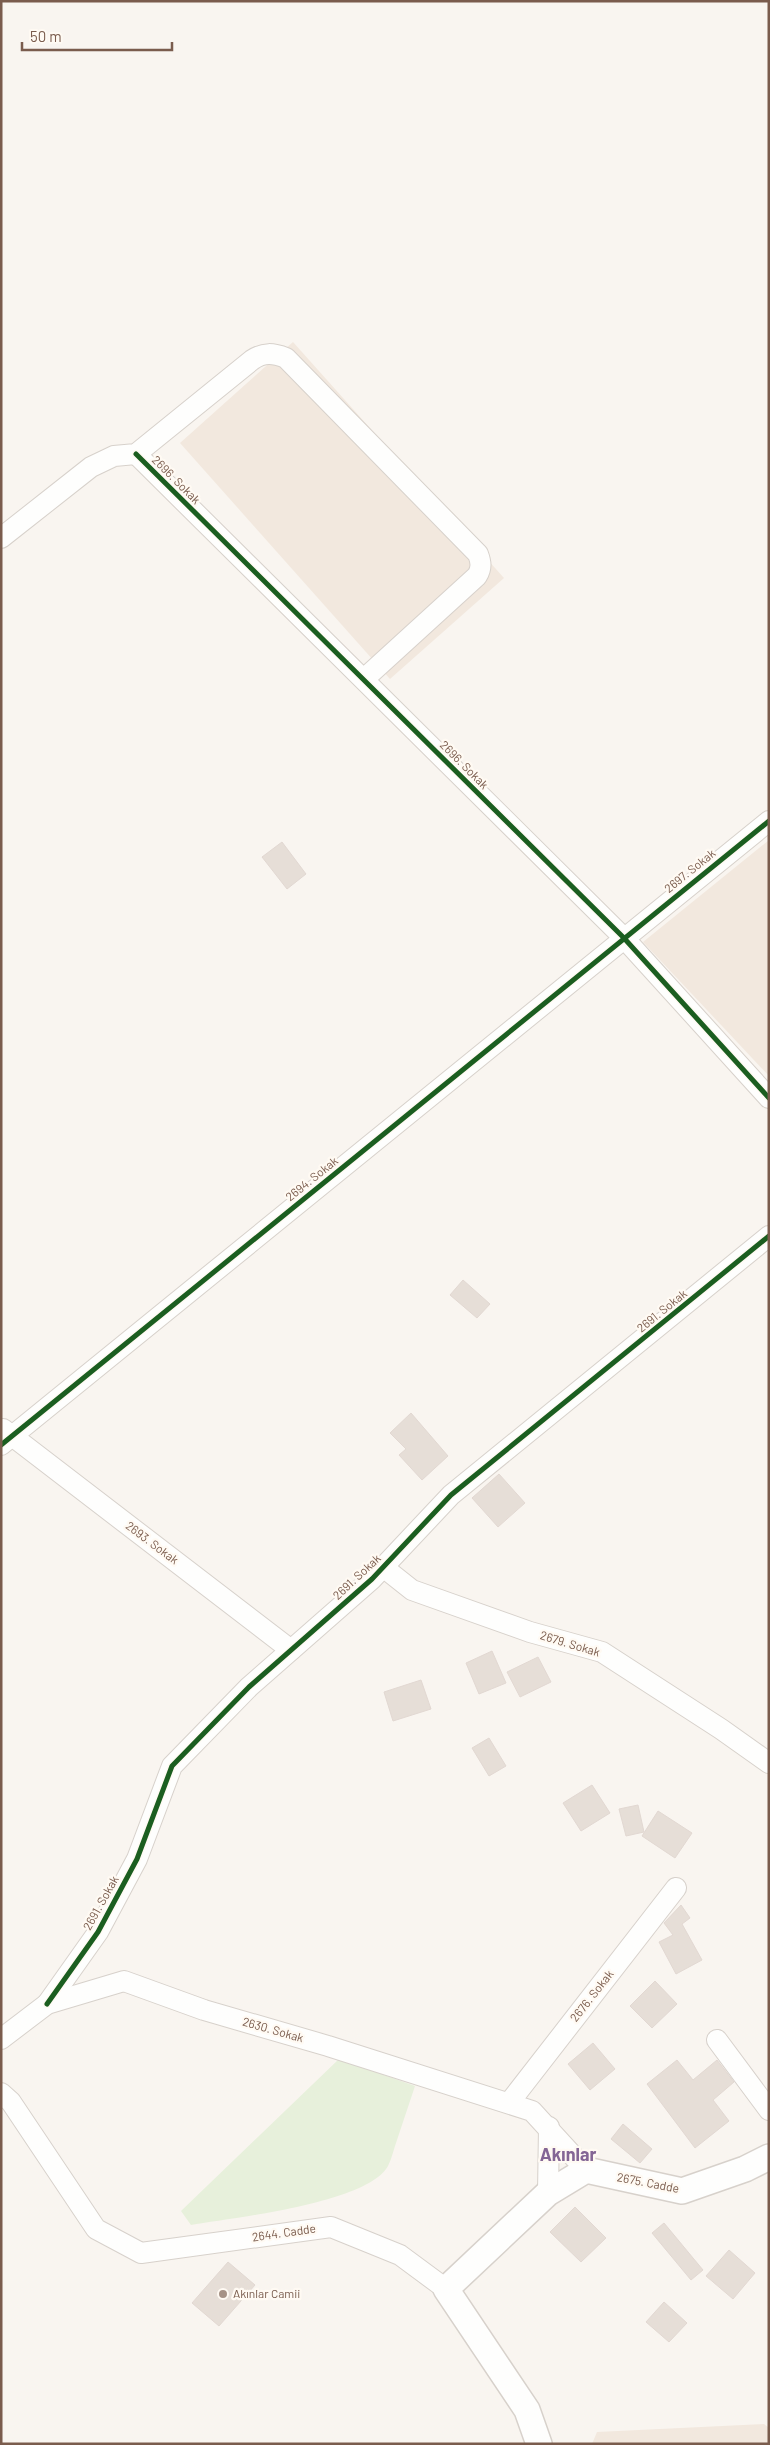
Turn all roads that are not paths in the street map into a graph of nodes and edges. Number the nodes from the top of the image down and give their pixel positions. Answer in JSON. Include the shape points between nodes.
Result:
{"nodes":[{"id":1,"x":136,"y":454,"type":"junction"},
{"id":2,"x":1,"y":538,"type":"edge"},
{"id":3,"x":364,"y":679,"type":"junction"},
{"id":4,"x":769,"y":821,"type":"edge"},
{"id":5,"x":624,"y":937,"type":"junction"},
{"id":6,"x":769,"y":1098,"type":"edge"},
{"id":7,"x":769,"y":1236,"type":"edge"},
{"id":8,"x":5,"y":1436,"type":"edge"},
{"id":9,"x":383,"y":1568,"type":"junction"},
{"id":10,"x":291,"y":1650,"type":"junction"},
{"id":11,"x":769,"y":1763,"type":"edge"},
{"id":12,"x":676,"y":1888,"type":"dead end"},
{"id":13,"x":48,"y":2004,"type":"junction"},
{"id":14,"x":1,"y":2039,"type":"edge"},
{"id":15,"x":717,"y":2040,"type":"dead end"},
{"id":16,"x":1,"y":2093,"type":"edge"},
{"id":17,"x":509,"y":2103,"type":"junction"},
{"id":18,"x":769,"y":2110,"type":"edge"},
{"id":19,"x":549,"y":2127,"type":"junction"},
{"id":20,"x":769,"y":2157,"type":"edge"},
{"id":21,"x":586,"y":2170,"type":"junction"},
{"id":22,"x":548,"y":2193,"type":"junction"},
{"id":23,"x":446,"y":2289,"type":"junction"},
{"id":24,"x":539,"y":2444,"type":"edge"}],
"edges":[{"from":1,"to":2,"type":"street","via":[[114,456],[91,467]]},
{"from":1,"to":3,"type":"street","name":"2696. Sokak"},
{"from":1,"to":3,"type":"street","via":[[252,360],[271,354],[286,358],[478,554],[480,560],[477,576]]},
{"from":3,"to":5,"type":"street","name":"2696. Sokak"},
{"from":4,"to":5,"type":"street","name":"2697. Sokak"},
{"from":5,"to":6,"type":"street","name":"2696. Sokak"},
{"from":5,"to":8,"type":"street","name":"2694. Sokak"},
{"from":7,"to":9,"type":"street","name":"2691. Sokak","via":[[451,1495]]},
{"from":8,"to":10,"type":"street","name":"2693. Sokak"},
{"from":9,"to":10,"type":"street","name":"2691. Sokak"},
{"from":9,"to":11,"type":"street","name":"2679. Sokak","via":[[412,1590],[530,1632],[602,1652]]},
{"from":10,"to":13,"type":"street","name":"2691. Sokak","via":[[250,1686],[172,1766],[137,1859],[98,1932]]},
{"from":12,"to":17,"type":"street","name":"2676. Sokak"},
{"from":13,"to":14,"type":"street","name":"2630. Sokak"},
{"from":13,"to":17,"type":"street","name":"2630. Sokak","via":[[124,1980],[204,2010]]},
{"from":15,"to":18,"type":"street"},
{"from":16,"to":23,"type":"street","name":"2644. Cadde","via":[[11,2102],[96,2229],[142,2253],[331,2227],[400,2255]]},
{"from":17,"to":19,"type":"street","name":"2630. Sokak","via":[[532,2110]]},
{"from":19,"to":21,"type":"street","name":"2630. Sokak"},
{"from":19,"to":22,"type":"street"},
{"from":20,"to":21,"type":"street","name":"2675. Cadde","via":[[682,2192]]},
{"from":21,"to":22,"type":"street"},
{"from":22,"to":23,"type":"street"},
{"from":23,"to":24,"type":"street","name":"2644. Cadde","via":[[527,2410]]}]}
